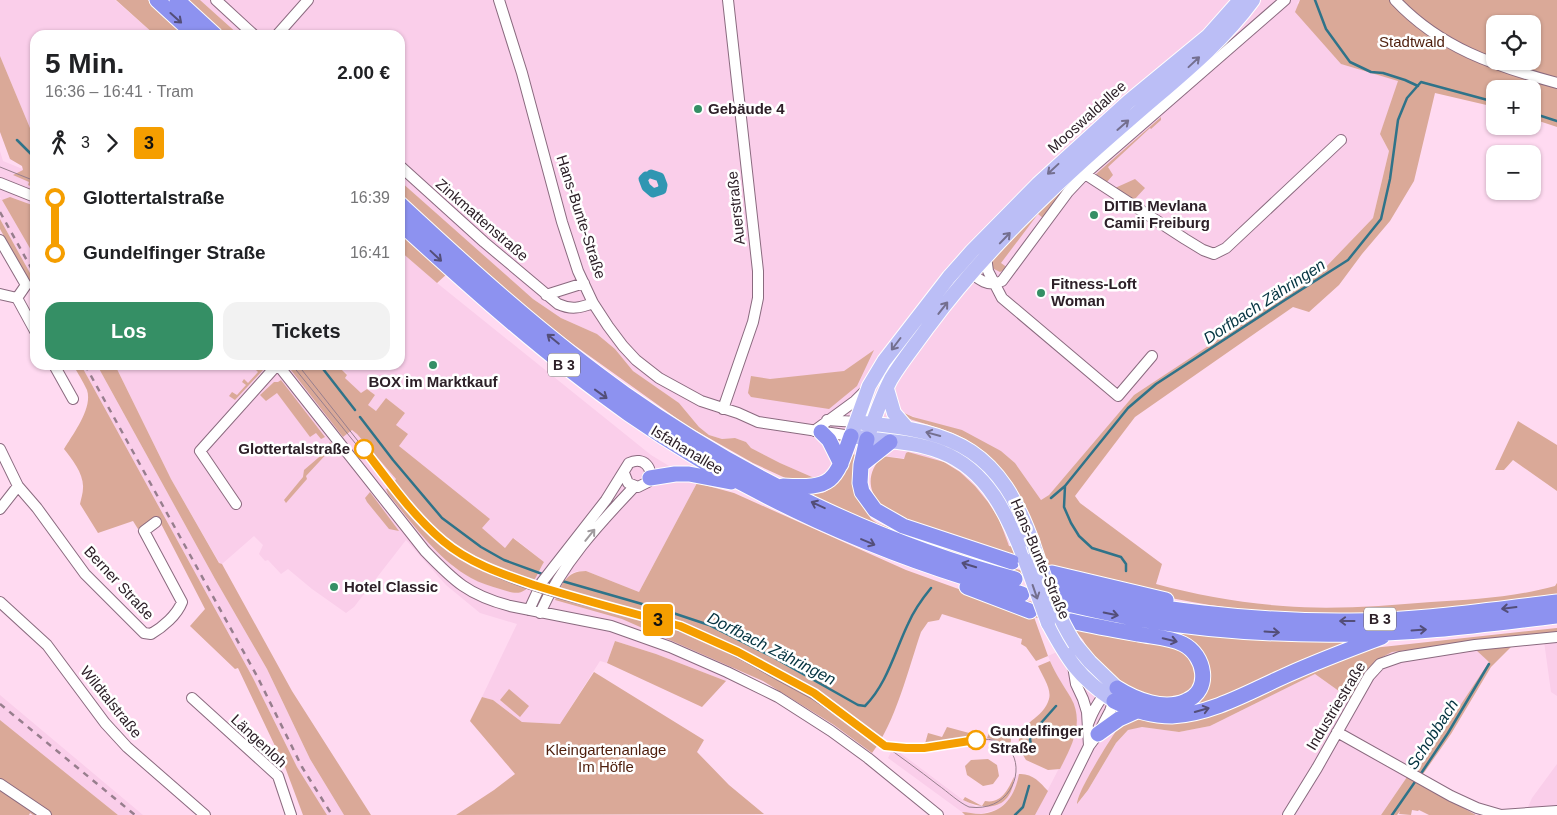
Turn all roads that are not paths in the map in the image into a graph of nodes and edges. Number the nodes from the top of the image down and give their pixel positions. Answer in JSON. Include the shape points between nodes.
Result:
{"nodes":[{"id":1,"x":157,"y":0,"type":"edge"},
{"id":2,"x":177,"y":0,"type":"edge"},
{"id":3,"x":216,"y":0,"type":"edge"},
{"id":4,"x":308,"y":0,"type":"edge"},
{"id":5,"x":499,"y":0,"type":"edge"},
{"id":6,"x":728,"y":0,"type":"edge"},
{"id":7,"x":1240,"y":0,"type":"edge"},
{"id":8,"x":1253,"y":0,"type":"edge"},
{"id":9,"x":1285,"y":0,"type":"edge"},
{"id":10,"x":1395,"y":0,"type":"edge"},
{"id":11,"x":190,"y":30,"type":"edge"},
{"id":12,"x":210,"y":30,"type":"edge"},
{"id":13,"x":249,"y":30,"type":"edge"},
{"id":14,"x":281,"y":30,"type":"edge"},
{"id":15,"x":1557,"y":83,"type":"edge"},
{"id":16,"x":1341,"y":140,"type":"dead end"},
{"id":17,"x":405,"y":171,"type":"edge"},
{"id":18,"x":1085,"y":174,"type":"junction"},
{"id":19,"x":0,"y":183,"type":"edge"},
{"id":20,"x":30,"y":195,"type":"edge"},
{"id":21,"x":405,"y":209,"type":"edge"},
{"id":22,"x":405,"y":228,"type":"edge"},
{"id":23,"x":0,"y":240,"type":"edge"},
{"id":24,"x":986,"y":257,"type":"junction"},
{"id":25,"x":966,"y":269,"type":"junction"},
{"id":26,"x":584,"y":283,"type":"junction"},
{"id":27,"x":995,"y":284,"type":"junction"},
{"id":28,"x":0,"y":294,"type":"edge"},
{"id":29,"x":546,"y":295,"type":"junction"},
{"id":30,"x":17,"y":298,"type":"junction"},
{"id":31,"x":593,"y":303,"type":"junction"},
{"id":32,"x":30,"y":322,"type":"edge"},
{"id":33,"x":1152,"y":356,"type":"dead end"},
{"id":34,"x":57,"y":370,"type":"edge"},
{"id":35,"x":273,"y":370,"type":"edge"},
{"id":36,"x":282,"y":370,"type":"edge"},
{"id":37,"x":869,"y":386,"type":"junction"},
{"id":38,"x":886,"y":389,"type":"junction"},
{"id":39,"x":73,"y":399,"type":"dead end"},
{"id":40,"x":723,"y":409,"type":"junction"},
{"id":41,"x":872,"y":424,"type":"junction"},
{"id":42,"x":821,"y":428,"type":"junction"},
{"id":43,"x":906,"y":428,"type":"junction"},
{"id":44,"x":854,"y":429,"type":"junction"},
{"id":45,"x":867,"y":439,"type":"junction"},
{"id":46,"x":890,"y":442,"type":"junction"},
{"id":47,"x":0,"y":449,"type":"edge"},
{"id":48,"x":841,"y":464,"type":"junction"},
{"id":49,"x":861,"y":465,"type":"junction"},
{"id":50,"x":624,"y":473,"type":"junction"},
{"id":51,"x":650,"y":478,"type":"junction"},
{"id":52,"x":744,"y":484,"type":"junction"},
{"id":53,"x":18,"y":486,"type":"junction"},
{"id":54,"x":634,"y":486,"type":"junction"},
{"id":55,"x":777,"y":486,"type":"junction"},
{"id":56,"x":236,"y":504,"type":"dead end"},
{"id":57,"x":0,"y":509,"type":"edge"},
{"id":58,"x":156,"y":522,"type":"dead end"},
{"id":59,"x":1026,"y":544,"type":"junction"},
{"id":60,"x":1012,"y":562,"type":"dead end"},
{"id":61,"x":943,"y":571,"type":"junction"},
{"id":62,"x":556,"y":572,"type":"junction"},
{"id":63,"x":1052,"y":573,"type":"dead end"},
{"id":64,"x":1015,"y":579,"type":"dead end"},
{"id":65,"x":1057,"y":589,"type":"dead end"},
{"id":66,"x":1022,"y":594,"type":"dead end"},
{"id":67,"x":0,"y":602,"type":"edge"},
{"id":68,"x":1557,"y":602,"type":"edge"},
{"id":69,"x":1063,"y":603,"type":"dead end"},
{"id":70,"x":529,"y":610,"type":"junction"},
{"id":71,"x":1030,"y":611,"type":"dead end"},
{"id":72,"x":540,"y":613,"type":"junction"},
{"id":73,"x":1203,"y":613,"type":"junction"},
{"id":74,"x":1557,"y":616,"type":"edge"},
{"id":75,"x":1070,"y":621,"type":"dead end"},
{"id":76,"x":1395,"y":632,"type":"junction"},
{"id":77,"x":1557,"y":637,"type":"edge"},
{"id":78,"x":1073,"y":666,"type":"junction"},
{"id":79,"x":1113,"y":693,"type":"junction"},
{"id":80,"x":192,"y":698,"type":"dead end"},
{"id":81,"x":1137,"y":711,"type":"junction"},
{"id":82,"x":1337,"y":732,"type":"junction"},
{"id":83,"x":1091,"y":736,"type":"junction"},
{"id":84,"x":0,"y":784,"type":"edge"},
{"id":85,"x":1557,"y":811,"type":"edge"},
{"id":86,"x":46,"y":815,"type":"edge"},
{"id":87,"x":205,"y":815,"type":"edge"},
{"id":88,"x":291,"y":815,"type":"edge"},
{"id":89,"x":938,"y":815,"type":"edge"},
{"id":90,"x":1055,"y":815,"type":"edge"},
{"id":91,"x":1288,"y":815,"type":"edge"},
{"id":92,"x":1501,"y":815,"type":"edge"}],
"edges":[{"from":1,"to":11,"type":"highway","one_way":true},
{"from":2,"to":12,"type":"highway"},
{"from":3,"to":13,"type":"street"},
{"from":4,"to":14,"type":"street"},
{"from":5,"to":26,"type":"street","name":"Hans-Bunte-Straße","via":[[562,222]]},
{"from":6,"to":40,"type":"street","name":"Auerstraße","via":[[758,271],[758,298]]},
{"from":7,"to":25,"type":"main road","name":"Mooswaldallee","one_way":true,"via":[[1208,36],[1128,102],[1038,184]]},
{"from":24,"to":8,"type":"main road","name":"Mooswaldallee","one_way":true,"via":[[1087,157],[1204,53]]},
{"from":9,"to":18,"type":"street"},
{"from":10,"to":15,"type":"street","via":[[1438,36],[1470,54]]},
{"from":16,"to":18,"type":"street","via":[[1226,248],[1214,254],[1184,240]]},
{"from":17,"to":29,"type":"street","name":"Zinkmattenstraße"},
{"from":18,"to":27,"type":"street","via":[[1002,280]]},
{"from":19,"to":20,"type":"street"},
{"from":55,"to":21,"type":"highway","name":"Isfahanallee","number":"B 3","one_way":true,"via":[[692,438],[604,378],[514,307]]},
{"from":22,"to":52,"type":"highway","name":"Isfahanallee","number":"B 3","one_way":true,"via":[[590,386],[672,442]]},
{"from":23,"to":30,"type":"street","via":[[26,285]]},
{"from":24,"to":25,"type":"main road","name":"Mooswaldallee"},
{"from":24,"to":27,"type":"street","via":[[988,271]]},
{"from":25,"to":27,"type":"street"},
{"from":25,"to":37,"type":"main road","name":"Mooswaldallee","one_way":true,"via":[[905,332]]},
{"from":38,"to":25,"type":"main road","name":"Mooswaldallee","one_way":true},
{"from":26,"to":29,"type":"street"},
{"from":26,"to":31,"type":"street","name":"Hans-Bunte-Straße"},
{"from":27,"to":33,"type":"street","via":[[1002,298],[1118,396]]},
{"from":28,"to":30,"type":"street"},
{"from":29,"to":31,"type":"street","name":"Zinkmattenstraße","via":[[567,308]]},
{"from":30,"to":32,"type":"street"},
{"from":31,"to":40,"type":"street","name":"Hans-Bunte-Straße","via":[[636,360],[689,396]]},
{"from":34,"to":39,"type":"street"},
{"from":35,"to":56,"type":"street","via":[[200,451]]},
{"from":36,"to":70,"type":"street","via":[[419,544],[451,578],[474,594]]},
{"from":37,"to":42,"type":"street","via":[[855,402]]},
{"from":37,"to":44,"type":"main road","name":"Mooswaldallee"},
{"from":38,"to":41,"type":"main road","name":"Mooswaldallee"},
{"from":38,"to":43,"type":"main road","via":[[894,413]]},
{"from":40,"to":42,"type":"street","name":"Hans-Bunte-Straße","via":[[758,422]]},
{"from":41,"to":43,"type":"main road","name":"Hans-Bunte-Straße"},
{"from":41,"to":44,"type":"main road","name":"Hans-Bunte-Straße"},
{"from":41,"to":45,"type":"main road","name":"Mooswaldallee"},
{"from":42,"to":44,"type":"street","name":"Hans-Bunte-Straße"},
{"from":42,"to":44,"type":"street","name":"Hans-Bunte-Straße"},
{"from":42,"to":48,"type":"highway"},
{"from":59,"to":43,"type":"main road","name":"Hans-Bunte-Straße","one_way":true,"via":[[1018,510],[992,469],[980,457],[948,439]]},
{"from":44,"to":45,"type":"main road","name":"Hans-Bunte-Straße"},
{"from":44,"to":48,"type":"highway"},
{"from":45,"to":46,"type":"main road","name":"Hans-Bunte-Straße"},
{"from":45,"to":49,"type":"highway"},
{"from":46,"to":49,"type":"highway"},
{"from":46,"to":59,"type":"main road","name":"Hans-Bunte-Straße","via":[[942,452],[968,467],[998,500]]},
{"from":47,"to":53,"type":"street","name":"Berner Straße"},
{"from":48,"to":55,"type":"highway","via":[[823,485]]},
{"from":49,"to":60,"type":"highway","via":[[862,492],[883,515],[903,526]]},
{"from":50,"to":51,"type":"street","via":[[629,463],[638,460],[650,468]]},
{"from":50,"to":54,"type":"street","via":[[628,483]]},
{"from":50,"to":62,"type":"street"},
{"from":51,"to":52,"type":"highway","via":[[689,474]]},
{"from":51,"to":54,"type":"street","via":[[642,486]]},
{"from":52,"to":61,"type":"highway","name":"Isfahanallee","number":"B 3","one_way":true,"via":[[834,528]]},
{"from":53,"to":57,"type":"street"},
{"from":53,"to":58,"type":"street","name":"Berner Straße","via":[[38,508],[85,574],[144,633],[151,634],[180,608],[182,602],[144,531]]},
{"from":62,"to":54,"type":"street","one_way":true},
{"from":64,"to":55,"type":"highway","name":"Isfahanallee","number":"B 3","one_way":true,"via":[[921,549]]},
{"from":59,"to":78,"type":"main road","name":"Hans-Bunte-Straße","one_way":true,"bridge":true,"via":[[1040,605]]},
{"from":59,"to":79,"type":"main road","name":"Hans-Bunte-Straße","bridge":true,"via":[[1066,630]]},
{"from":61,"to":66,"type":"highway","name":"Isfahanallee","number":"B 3"},
{"from":61,"to":71,"type":"highway","via":[[971,590]]},
{"from":62,"to":70,"type":"street","via":[[542,582]]},
{"from":62,"to":72,"type":"street"},
{"from":63,"to":73,"type":"highway","via":[[1162,599]]},
{"from":65,"to":73,"type":"highway","number":"B 3"},
{"from":67,"to":87,"type":"street","name":"Wildtalstraße","via":[[47,645],[105,723],[128,747]]},
{"from":68,"to":73,"type":"highway","number":"B 3","one_way":true,"via":[[1440,616],[1351,621]]},
{"from":69,"to":76,"type":"highway","number":"B 3","one_way":true,"via":[[1146,620],[1211,628],[1286,633]]},
{"from":70,"to":72,"type":"street"},
{"from":72,"to":89,"type":"street","via":[[611,626],[670,647],[778,697],[859,750]]},
{"from":76,"to":74,"type":"highway","number":"B 3","one_way":true},
{"from":75,"to":79,"type":"highway","one_way":true,"via":[[1173,640],[1192,650],[1202,666],[1201,684],[1193,697],[1185,701],[1154,703]]},
{"from":81,"to":76,"type":"highway","one_way":true,"via":[[1173,716],[1204,710]]},
{"from":77,"to":82,"type":"street","name":"Industriestraße","via":[[1459,647],[1400,656],[1380,664],[1369,676]]},
{"from":78,"to":79,"type":"main road","name":"Hans-Bunte-Straße","via":[[1086,680]]},
{"from":78,"to":83,"type":"street"},
{"from":79,"to":81,"type":"highway"},
{"from":79,"to":83,"type":"street"},
{"from":80,"to":88,"type":"street","name":"Längenloh","via":[[278,776]]},
{"from":81,"to":83,"type":"highway"},
{"from":82,"to":91,"type":"street","name":"Industriestraße"},
{"from":82,"to":92,"type":"street","via":[[1451,796]]},
{"from":83,"to":90,"type":"street"},
{"from":84,"to":86,"type":"street"},
{"from":85,"to":92,"type":"street"}]}
